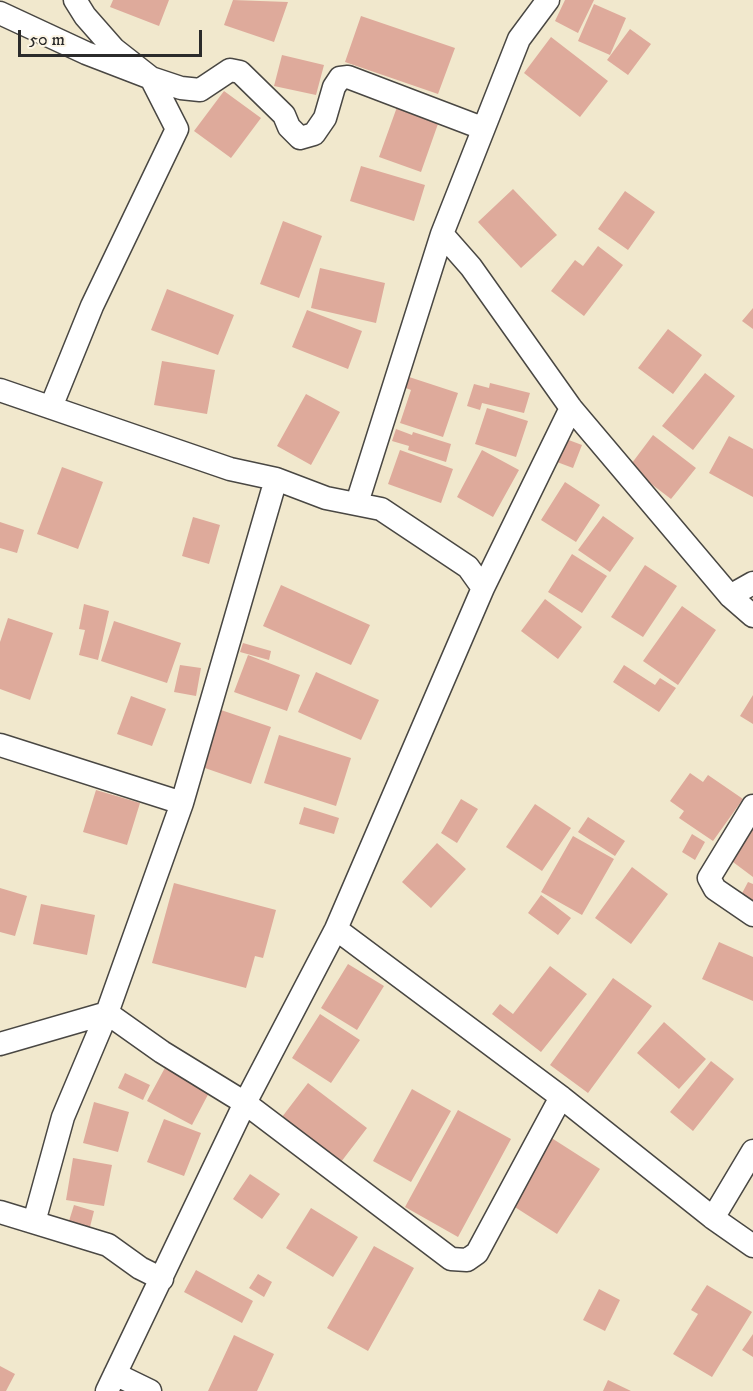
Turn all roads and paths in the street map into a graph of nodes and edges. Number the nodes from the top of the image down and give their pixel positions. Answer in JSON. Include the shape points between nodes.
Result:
{"nodes":[{"id":1,"x":75,"y":0,"type":"edge"},
{"id":2,"x":548,"y":0,"type":"edge"},
{"id":3,"x":0,"y":13,"type":"edge"},
{"id":4,"x":151,"y":78,"type":"junction"},
{"id":5,"x":482,"y":128,"type":"junction"},
{"id":6,"x":442,"y":234,"type":"junction"},
{"id":7,"x":0,"y":390,"type":"edge"},
{"id":8,"x":51,"y":407,"type":"junction"},
{"id":9,"x":571,"y":408,"type":"junction"},
{"id":10,"x":276,"y":479,"type":"junction"},
{"id":11,"x":357,"y":503,"type":"junction"},
{"id":12,"x":753,"y":583,"type":"edge"},
{"id":13,"x":483,"y":588,"type":"junction"},
{"id":14,"x":730,"y":596,"type":"junction"},
{"id":15,"x":753,"y":616,"type":"edge"},
{"id":16,"x":0,"y":745,"type":"edge"},
{"id":17,"x":182,"y":802,"type":"junction"},
{"id":18,"x":753,"y":806,"type":"edge"},
{"id":19,"x":753,"y":915,"type":"edge"},
{"id":20,"x":336,"y":928,"type":"junction"},
{"id":21,"x":107,"y":1013,"type":"junction"},
{"id":22,"x":0,"y":1044,"type":"edge"},
{"id":23,"x":561,"y":1097,"type":"junction"},
{"id":24,"x":245,"y":1103,"type":"junction"},
{"id":25,"x":753,"y":1152,"type":"edge"},
{"id":26,"x":0,"y":1212,"type":"edge"},
{"id":27,"x":713,"y":1218,"type":"junction"},
{"id":28,"x":34,"y":1222,"type":"junction"},
{"id":29,"x":753,"y":1246,"type":"edge"},
{"id":30,"x":162,"y":1279,"type":"junction"},
{"id":31,"x":111,"y":1383,"type":"edge"},
{"id":32,"x":150,"y":1391,"type":"edge"}],
"edges":[{"from":1,"to":4,"type":"street","via":[[114,50]]},
{"from":2,"to":5,"type":"street","via":[[519,39]]},
{"from":3,"to":4,"type":"street"},
{"from":4,"to":5,"type":"street","via":[[200,90],[230,69],[240,72],[284,115],[300,138],[314,134],[325,118],[334,87],[340,78],[348,77]]},
{"from":4,"to":8,"type":"street","via":[[177,129],[92,306]]},
{"from":5,"to":6,"type":"street"},
{"from":6,"to":9,"type":"street","via":[[471,267]]},
{"from":6,"to":11,"type":"street"},
{"from":7,"to":8,"type":"street"},
{"from":8,"to":10,"type":"street","via":[[230,469]]},
{"from":9,"to":13,"type":"street"},
{"from":9,"to":14,"type":"street"},
{"from":10,"to":11,"type":"street","via":[[326,498]]},
{"from":10,"to":17,"type":"street"},
{"from":11,"to":13,"type":"street","via":[[381,509],[468,567]]},
{"from":12,"to":14,"type":"street"},
{"from":13,"to":20,"type":"street"},
{"from":14,"to":15,"type":"street"},
{"from":16,"to":17,"type":"street"},
{"from":17,"to":21,"type":"street"},
{"from":18,"to":19,"type":"street","via":[[709,878],[716,889]]},
{"from":20,"to":23,"type":"street"},
{"from":20,"to":24,"type":"street"},
{"from":21,"to":22,"type":"street"},
{"from":21,"to":24,"type":"street"},
{"from":21,"to":28,"type":"street","via":[[63,1117]]},
{"from":23,"to":24,"type":"street","via":[[477,1253],[467,1260],[451,1259]]},
{"from":23,"to":27,"type":"street"},
{"from":24,"to":30,"type":"street"},
{"from":25,"to":27,"type":"street"},
{"from":26,"to":28,"type":"street"},
{"from":27,"to":29,"type":"street"},
{"from":28,"to":30,"type":"street","via":[[108,1245]]},
{"from":30,"to":31,"type":"street"},
{"from":31,"to":32,"type":"street"}]}
